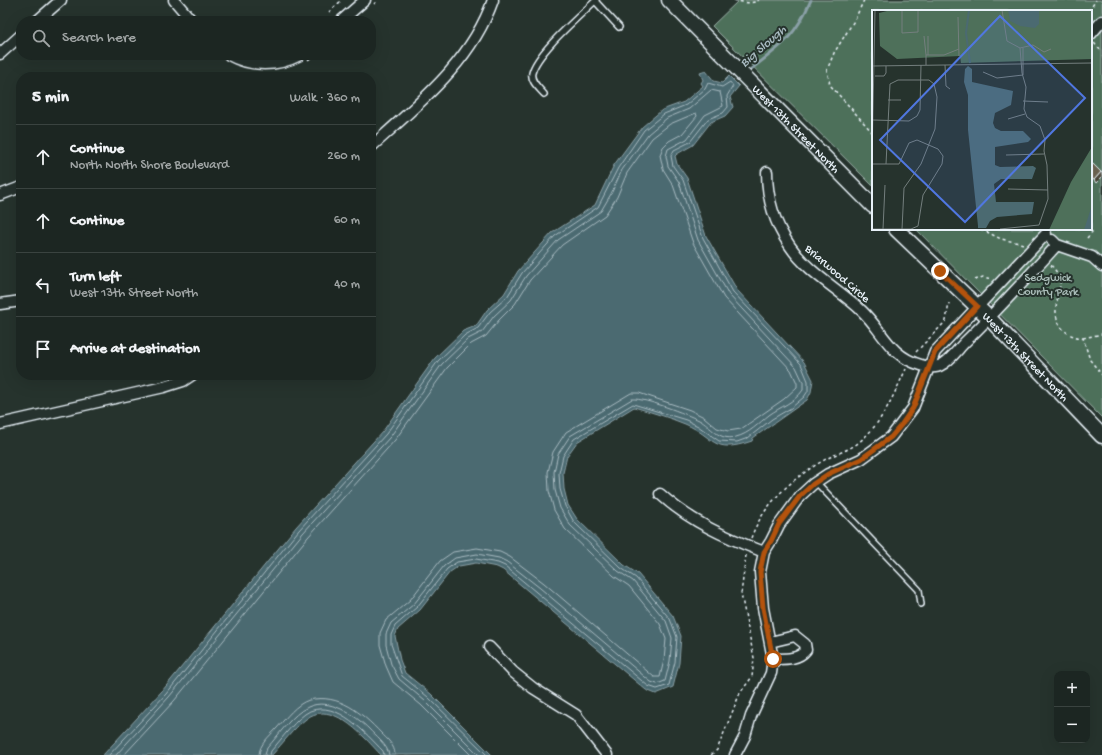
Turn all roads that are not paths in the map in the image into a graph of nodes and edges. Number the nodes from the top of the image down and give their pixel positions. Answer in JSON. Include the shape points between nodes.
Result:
{"nodes":[{"id":1,"x":61,"y":0,"type":"edge"},
{"id":2,"x":174,"y":0,"type":"edge"},
{"id":3,"x":365,"y":0,"type":"edge"},
{"id":4,"x":493,"y":0,"type":"edge"},
{"id":5,"x":669,"y":0,"type":"edge"},
{"id":6,"x":595,"y":1,"type":"edge"},
{"id":7,"x":43,"y":16,"type":"edge"},
{"id":8,"x":188,"y":16,"type":"edge"},
{"id":9,"x":347,"y":16,"type":"edge"},
{"id":10,"x":1102,"y":21,"type":"edge"},
{"id":11,"x":619,"y":27,"type":"dead end"},
{"id":12,"x":1092,"y":38,"type":"edge"},
{"id":13,"x":16,"y":40,"type":"edge"},
{"id":14,"x":0,"y":54,"type":"edge"},
{"id":15,"x":241,"y":60,"type":"edge"},
{"id":16,"x":288,"y":60,"type":"edge"},
{"id":17,"x":544,"y":94,"type":"dead end"},
{"id":18,"x":376,"y":142,"type":"edge"},
{"id":19,"x":767,"y":172,"type":"dead end"},
{"id":20,"x":16,"y":189,"type":"edge"},
{"id":21,"x":0,"y":195,"type":"edge"},
{"id":22,"x":872,"y":205,"type":"edge"},
{"id":23,"x":897,"y":230,"type":"edge"},
{"id":24,"x":1046,"y":232,"type":"edge"},
{"id":25,"x":1057,"y":245,"type":"junction"},
{"id":26,"x":1102,"y":266,"type":"edge"},
{"id":27,"x":16,"y":302,"type":"edge"},
{"id":28,"x":0,"y":304,"type":"edge"},
{"id":29,"x":977,"y":306,"type":"junction"},
{"id":30,"x":989,"y":318,"type":"junction"},
{"id":31,"x":929,"y":368,"type":"junction"},
{"id":32,"x":184,"y":380,"type":"edge"},
{"id":33,"x":0,"y":424,"type":"edge"},
{"id":34,"x":1102,"y":436,"type":"edge"},
{"id":35,"x":816,"y":482,"type":"junction"},
{"id":36,"x":660,"y":494,"type":"dead end"},
{"id":37,"x":764,"y":552,"type":"junction"},
{"id":38,"x":922,"y":604,"type":"dead end"},
{"id":39,"x":770,"y":642,"type":"junction"},
{"id":40,"x":489,"y":647,"type":"dead end"},
{"id":41,"x":773,"y":659,"type":"junction"},
{"id":42,"x":607,"y":755,"type":"edge"},
{"id":43,"x":735,"y":755,"type":"edge"}],
"edges":[{"from":1,"to":7,"type":"street"},
{"from":2,"to":8,"type":"street"},
{"from":3,"to":9,"type":"street"},
{"from":4,"to":18,"type":"street","via":[[482,26],[451,72]]},
{"from":5,"to":22,"type":"street","name":"West 13th Street North"},
{"from":6,"to":11,"type":"lane"},
{"from":6,"to":17,"type":"lane","via":[[537,62],[532,74],[533,81]]},
{"from":10,"to":12,"type":"street"},
{"from":13,"to":14,"type":"street"},
{"from":15,"to":16,"type":"street","via":[[271,64]]},
{"from":19,"to":31,"type":"street","name":"Briarwood Circle","via":[[768,200],[779,227],[803,262],[862,311],[890,346],[910,362]]},
{"from":20,"to":21,"type":"street"},
{"from":23,"to":29,"type":"street","name":"West 13th Street North"},
{"from":24,"to":25,"type":"street"},
{"from":24,"to":29,"type":"street"},
{"from":25,"to":26,"type":"street","via":[[1092,256]]},
{"from":25,"to":30,"type":"street"},
{"from":27,"to":28,"type":"street"},
{"from":29,"to":30,"type":"street","name":"West 13th Street North"},
{"from":29,"to":31,"type":"street","via":[[935,352]]},
{"from":30,"to":31,"type":"street","via":[[941,365]]},
{"from":30,"to":34,"type":"street","name":"West 13th Street North"},
{"from":31,"to":35,"type":"street","via":[[913,408],[891,437],[861,459]]},
{"from":32,"to":33,"type":"street","via":[[164,387]]},
{"from":35,"to":37,"type":"street","via":[[788,510]]},
{"from":35,"to":38,"type":"lane","via":[[919,590]]},
{"from":36,"to":37,"type":"street","via":[[709,529]]},
{"from":37,"to":39,"type":"street","via":[[760,572],[763,608]]},
{"from":39,"to":41,"type":"street"},
{"from":39,"to":41,"type":"street","via":[[794,636],[805,644],[806,650],[802,655]]},
{"from":40,"to":42,"type":"street","via":[[533,688],[576,715]]},
{"from":41,"to":43,"type":"street","via":[[766,686]]}]}
